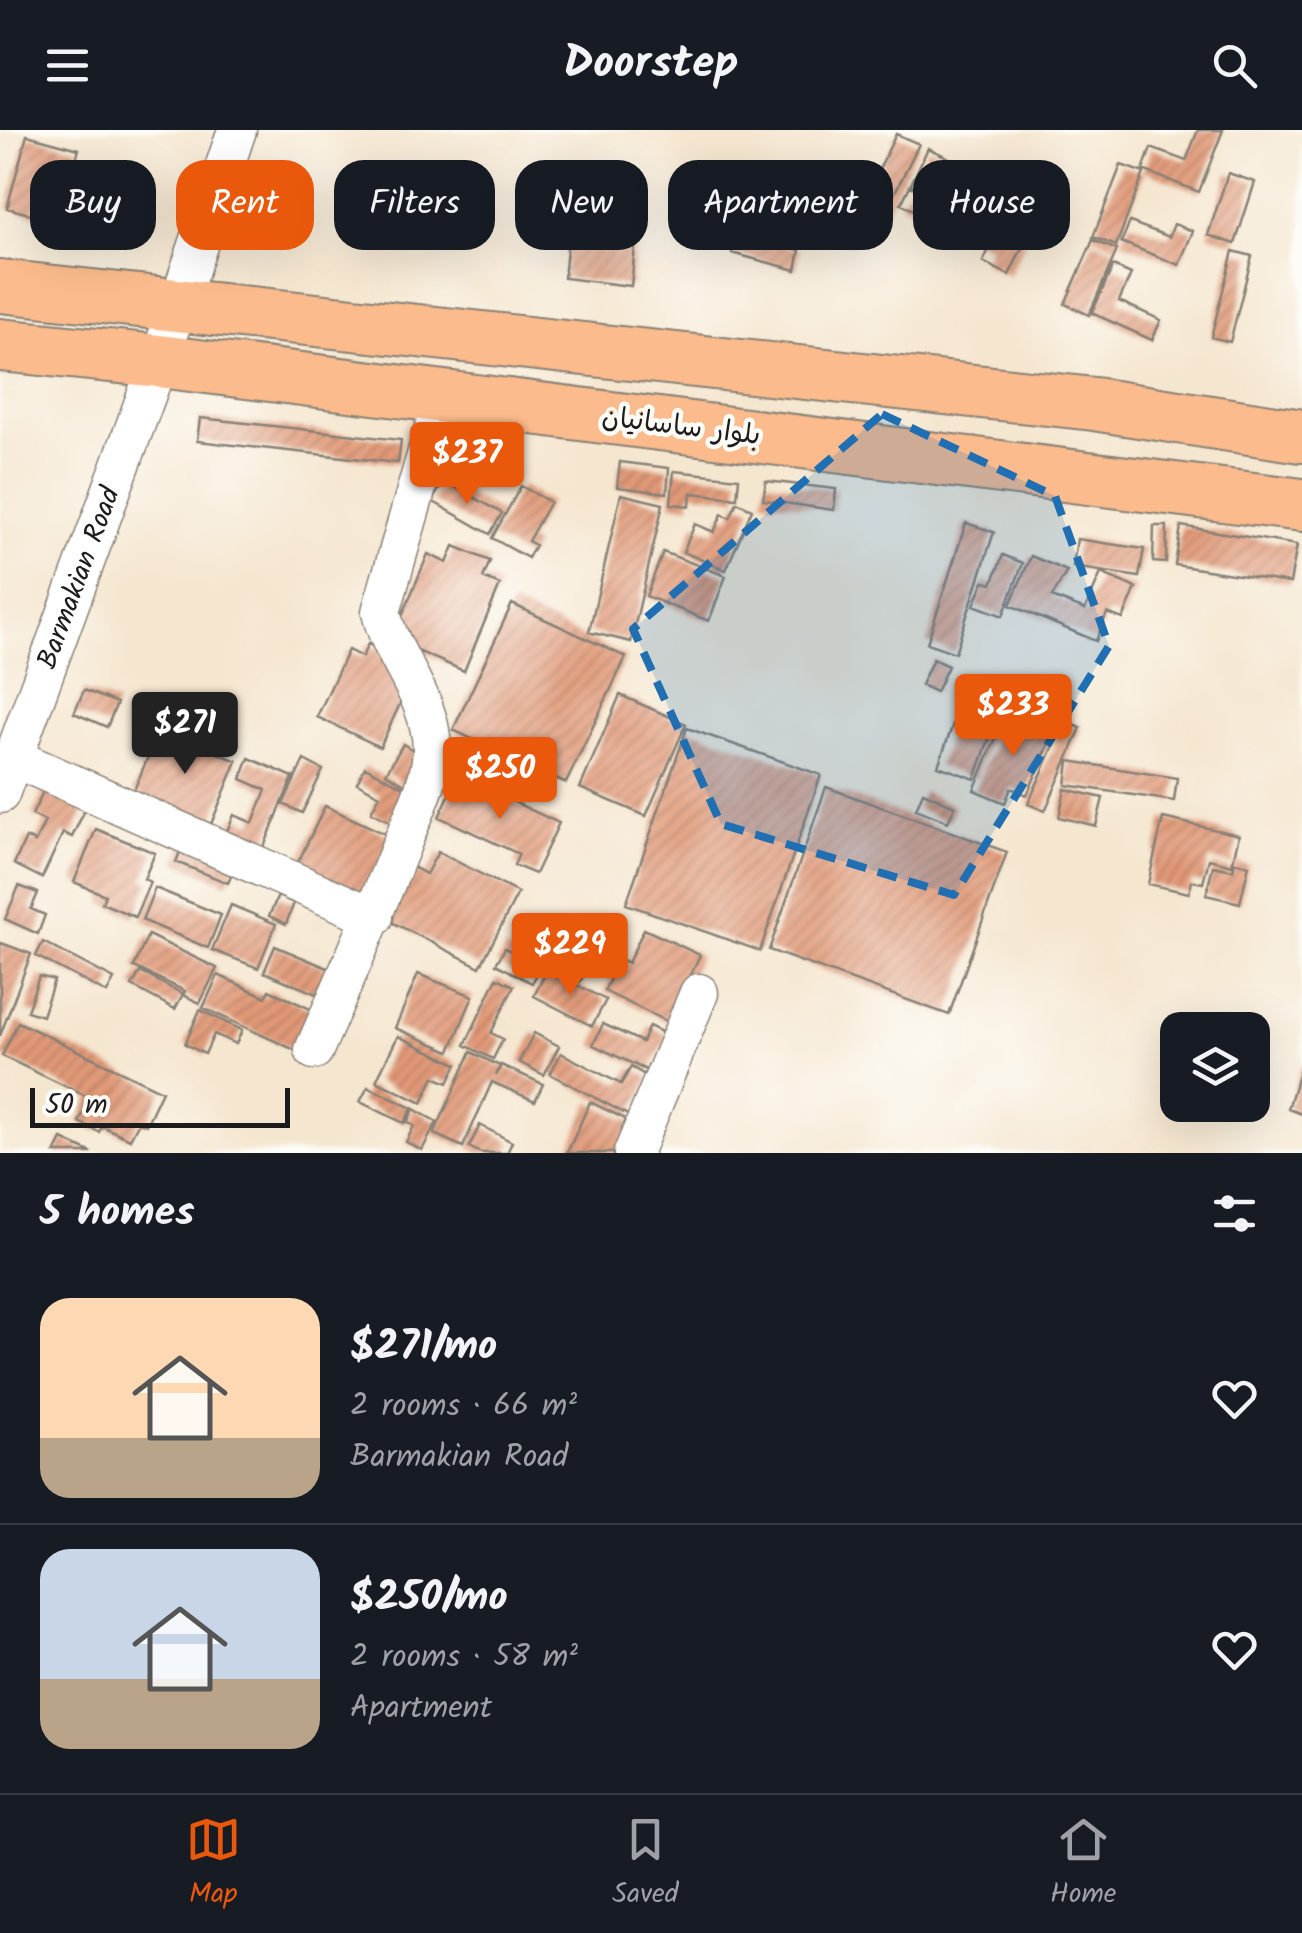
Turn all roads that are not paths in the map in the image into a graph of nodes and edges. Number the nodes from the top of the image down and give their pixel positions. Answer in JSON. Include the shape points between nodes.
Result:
{"nodes":[{"id":1,"x":236,"y":130,"type":"edge"},
{"id":2,"x":0,"y":286,"type":"edge"},
{"id":3,"x":178,"y":305,"type":"junction"},
{"id":4,"x":0,"y":345,"type":"edge"},
{"id":5,"x":158,"y":361,"type":"junction"},
{"id":6,"x":443,"y":396,"type":"junction"},
{"id":7,"x":1302,"y":436,"type":"edge"},
{"id":8,"x":1302,"y":505,"type":"edge"},
{"id":9,"x":14,"y":758,"type":"junction"},
{"id":10,"x":0,"y":794,"type":"edge"},
{"id":11,"x":374,"y":917,"type":"junction"},
{"id":12,"x":698,"y":994,"type":"dead end"},
{"id":13,"x":314,"y":1050,"type":"dead end"},
{"id":14,"x":633,"y":1153,"type":"edge"}],
"edges":[{"from":1,"to":3,"type":"street","name":"Barmakian Road"},
{"from":2,"to":3,"type":"highway"},
{"from":3,"to":5,"type":"street","name":"Barmakian Road"},
{"from":3,"to":7,"type":"highway","via":[[1074,402]]},
{"from":4,"to":5,"type":"highway","name":"بلوار ساسانیان"},
{"from":5,"to":6,"type":"highway","name":"بلوار ساسانیان"},
{"from":5,"to":9,"type":"street","name":"Barmakian Road"},
{"from":6,"to":8,"type":"highway","name":"بلوار ساسانیان"},
{"from":6,"to":11,"type":"street","via":[[381,612],[388,642],[410,669],[432,750]]},
{"from":9,"to":10,"type":"street","name":"Barmakian Road"},
{"from":9,"to":11,"type":"street"},
{"from":11,"to":13,"type":"street"},
{"from":12,"to":14,"type":"street"}]}
